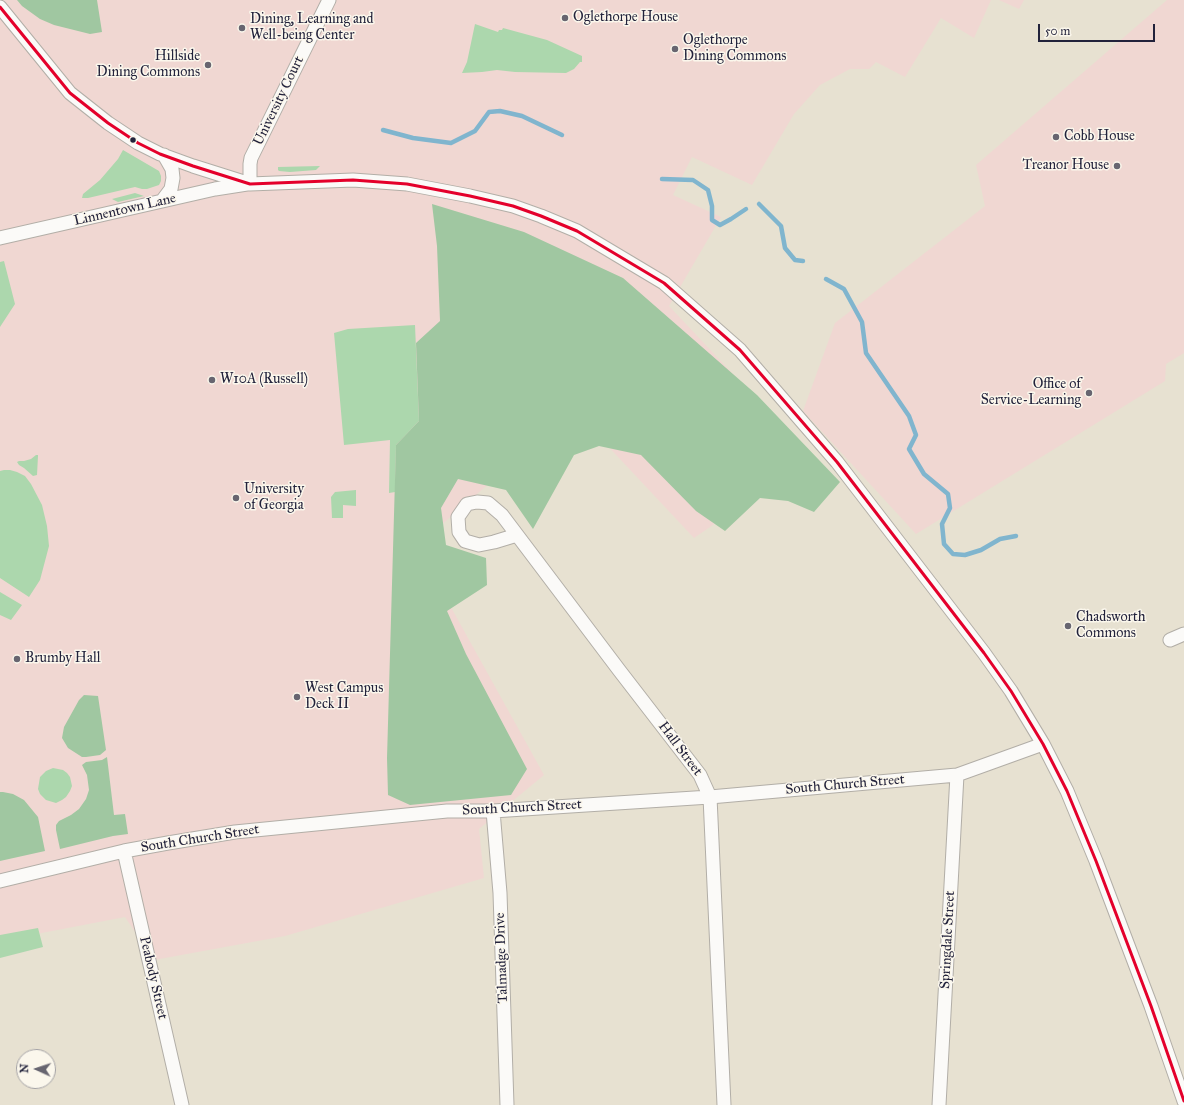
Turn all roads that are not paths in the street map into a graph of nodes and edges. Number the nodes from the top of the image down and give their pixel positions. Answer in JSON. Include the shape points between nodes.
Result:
{"nodes":[{"id":1,"x":328,"y":0,"type":"edge"},
{"id":2,"x":0,"y":7,"type":"edge"},
{"id":3,"x":164,"y":155,"type":"junction"},
{"id":4,"x":250,"y":184,"type":"junction"},
{"id":5,"x":162,"y":201,"type":"junction"},
{"id":6,"x":0,"y":238,"type":"edge"},
{"id":7,"x":517,"y":535,"type":"dead end"},
{"id":8,"x":1184,"y":634,"type":"edge"},
{"id":9,"x":1170,"y":640,"type":"dead end"},
{"id":10,"x":1043,"y":744,"type":"junction"},
{"id":11,"x":957,"y":775,"type":"junction"},
{"id":12,"x":710,"y":797,"type":"junction"},
{"id":13,"x":493,"y":810,"type":"junction"},
{"id":14,"x":124,"y":851,"type":"junction"},
{"id":15,"x":0,"y":881,"type":"edge"},
{"id":16,"x":1184,"y":1101,"type":"edge"},
{"id":17,"x":182,"y":1105,"type":"edge"},
{"id":18,"x":507,"y":1105,"type":"edge"},
{"id":19,"x":724,"y":1105,"type":"edge"},
{"id":20,"x":939,"y":1105,"type":"edge"}],
"edges":[{"from":1,"to":4,"type":"street","name":"University Court","via":[[251,158]]},
{"from":2,"to":3,"type":"street","via":[[70,93],[138,143]]},
{"from":3,"to":4,"type":"street"},
{"from":3,"to":5,"type":"street","via":[[172,169],[173,178],[171,189]]},
{"from":4,"to":5,"type":"street","name":"Linnentown Lane"},
{"from":4,"to":10,"type":"street","via":[[353,180],[407,184],[506,204],[577,231],[664,283],[740,350],[838,462],[984,653]]},
{"from":5,"to":6,"type":"street","name":"Linnentown Lane"},
{"from":7,"to":12,"type":"street","name":"Hall Street","via":[[700,775]]},
{"from":8,"to":9,"type":"street"},
{"from":10,"to":11,"type":"street","name":"South Church Street"},
{"from":10,"to":16,"type":"street","via":[[1096,861],[1152,1006]]},
{"from":11,"to":12,"type":"street","name":"South Church Street"},
{"from":11,"to":20,"type":"street","name":"Springdale Street"},
{"from":12,"to":13,"type":"street","name":"South Church Street"},
{"from":12,"to":19,"type":"street","name":"Hall Street"},
{"from":13,"to":14,"type":"street","name":"South Church Street","via":[[447,811],[235,832]]},
{"from":13,"to":18,"type":"street","name":"Talmadge Drive","via":[[500,893]]},
{"from":14,"to":15,"type":"street","name":"South Church Street"},
{"from":14,"to":17,"type":"street","name":"Peabody Street"}]}
